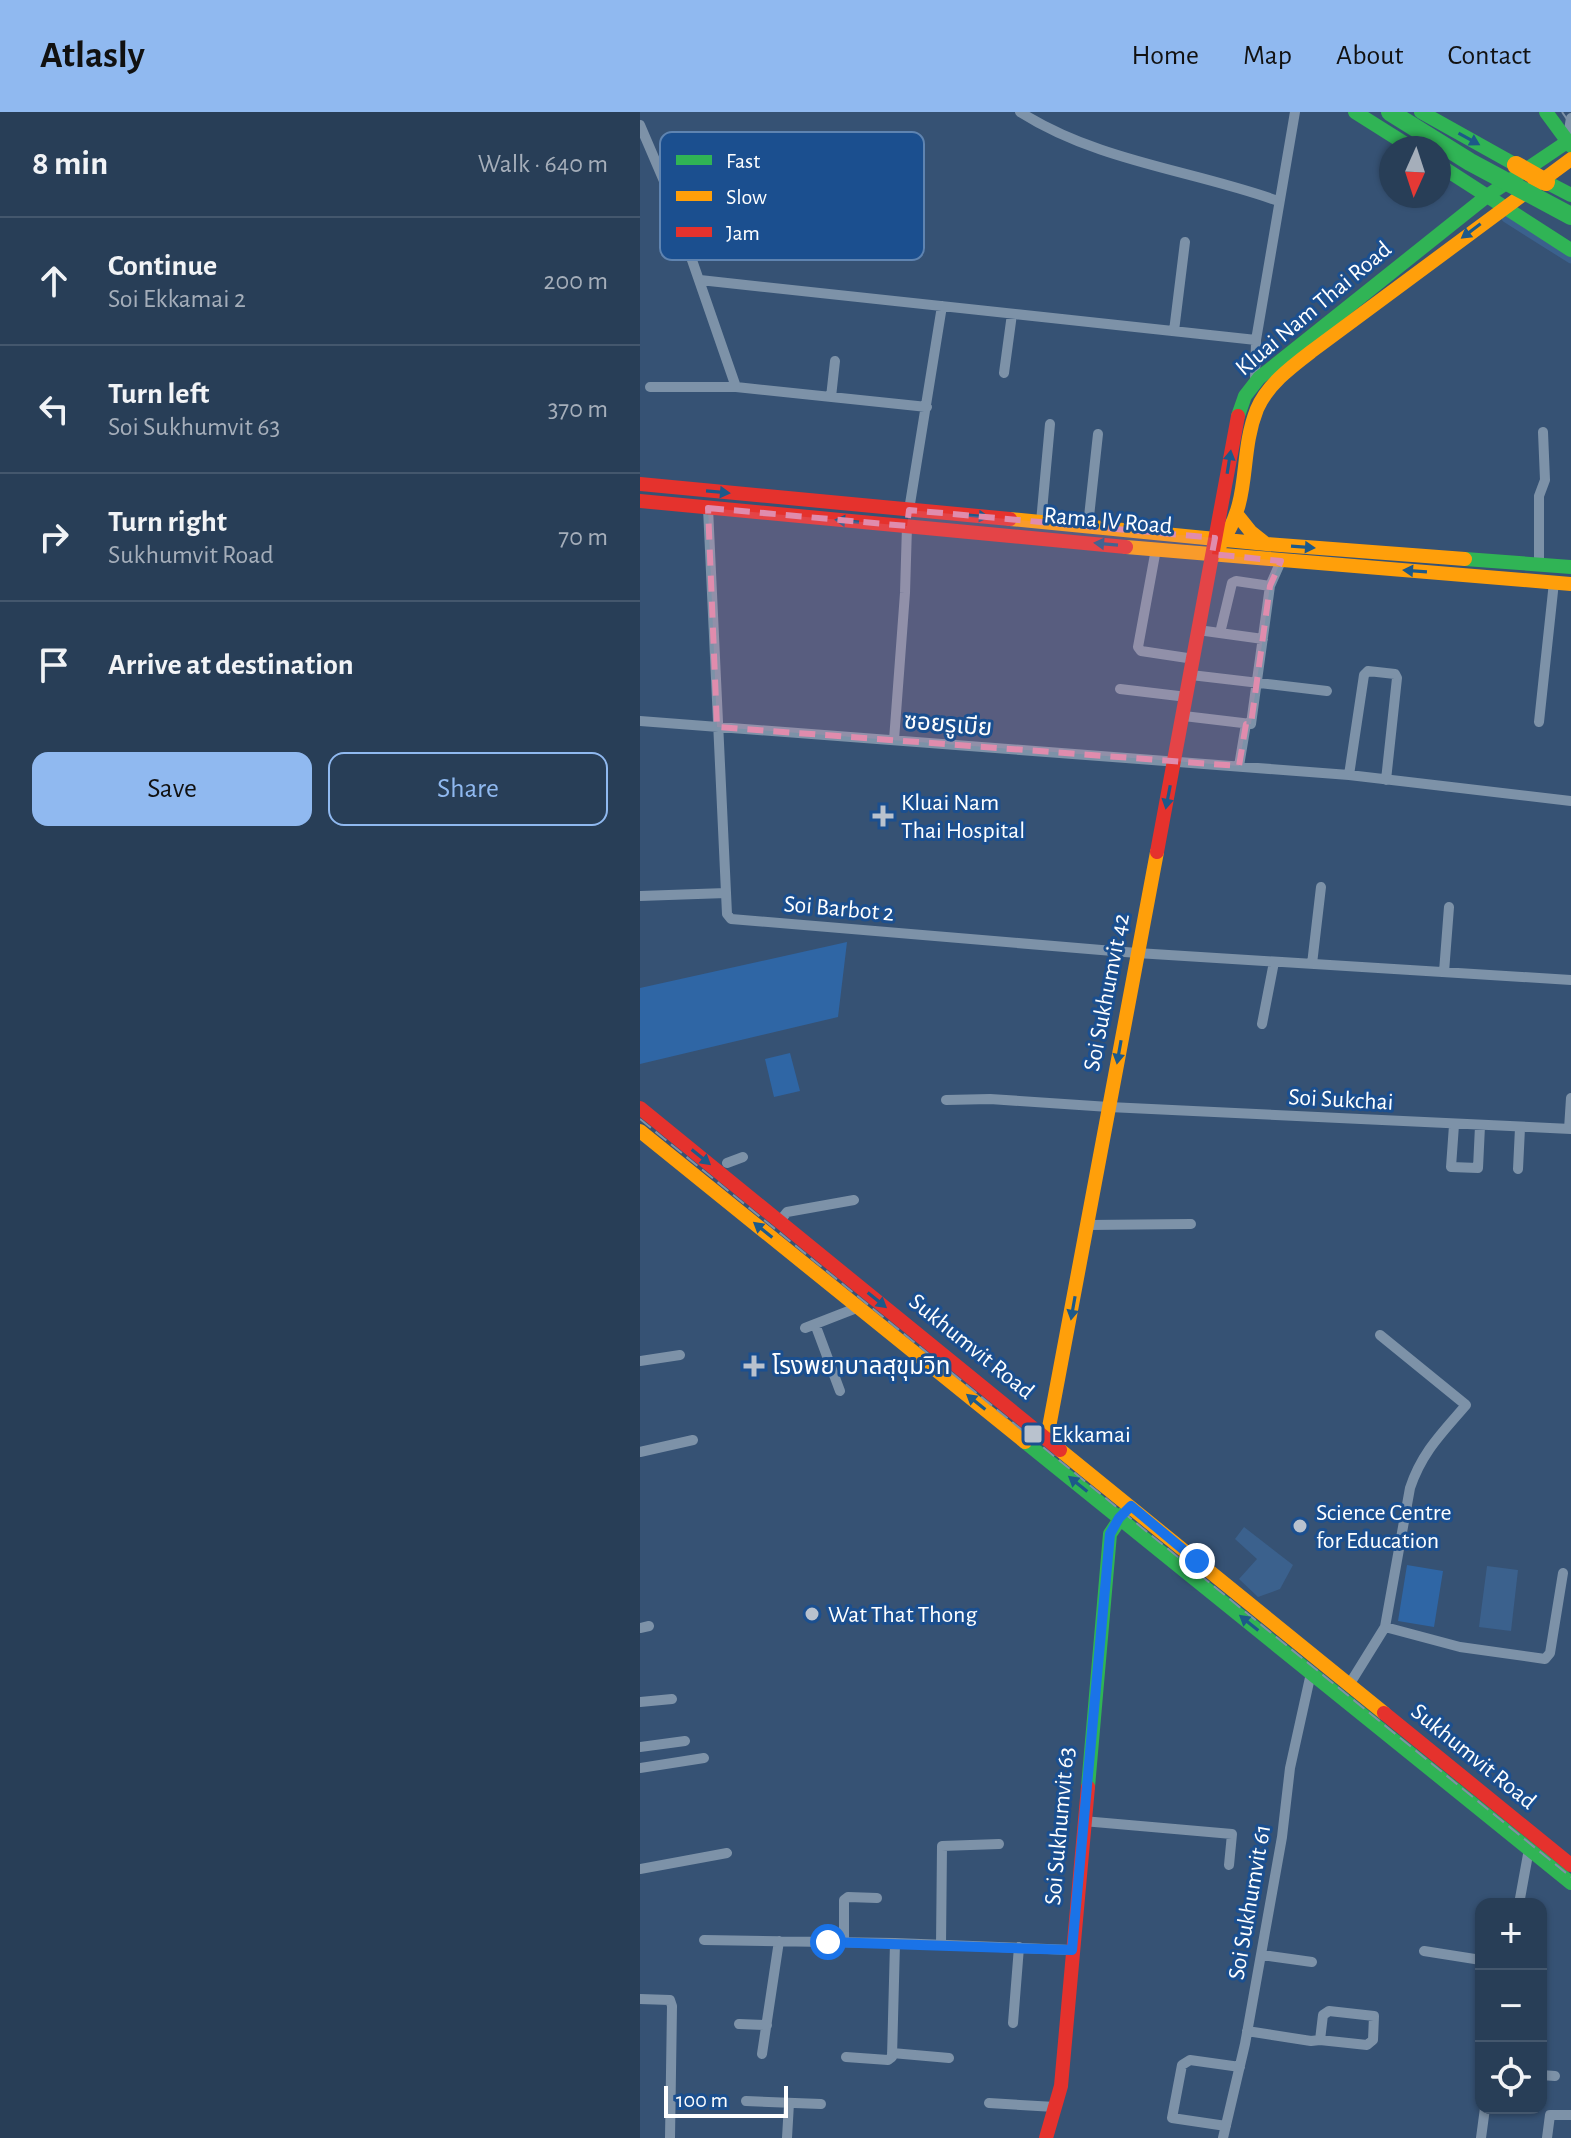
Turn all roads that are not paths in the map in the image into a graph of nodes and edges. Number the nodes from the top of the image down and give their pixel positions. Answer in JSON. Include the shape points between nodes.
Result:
{"nodes":[{"id":1,"x":1020,"y":112,"type":"edge"},
{"id":2,"x":1295,"y":112,"type":"edge"},
{"id":3,"x":1355,"y":112,"type":"edge"},
{"id":4,"x":1390,"y":112,"type":"edge"},
{"id":5,"x":1421,"y":112,"type":"edge"},
{"id":6,"x":1546,"y":112,"type":"edge"},
{"id":7,"x":1571,"y":118,"type":"edge"},
{"id":8,"x":640,"y":125,"type":"edge"},
{"id":9,"x":1393,"y":136,"type":"edge"},
{"id":10,"x":1567,"y":149,"type":"edge"},
{"id":11,"x":660,"y":172,"type":"edge"},
{"id":12,"x":1451,"y":173,"type":"edge"},
{"id":13,"x":1526,"y":180,"type":"junction"},
{"id":14,"x":1571,"y":195,"type":"edge"},
{"id":15,"x":1487,"y":196,"type":"junction"},
{"id":16,"x":1278,"y":201,"type":"junction"},
{"id":17,"x":1503,"y":207,"type":"junction"},
{"id":18,"x":1571,"y":216,"type":"edge"},
{"id":19,"x":1185,"y":242,"type":"dead end"},
{"id":20,"x":1571,"y":250,"type":"edge"},
{"id":21,"x":693,"y":260,"type":"edge"},
{"id":22,"x":700,"y":280,"type":"junction"},
{"id":23,"x":942,"y":306,"type":"junction"},
{"id":24,"x":1012,"y":314,"type":"junction"},
{"id":25,"x":1174,"y":331,"type":"junction"},
{"id":26,"x":1256,"y":340,"type":"junction"},
{"id":27,"x":835,"y":361,"type":"dead end"},
{"id":28,"x":1004,"y":373,"type":"dead end"},
{"id":29,"x":650,"y":387,"type":"dead end"},
{"id":30,"x":736,"y":387,"type":"junction"},
{"id":31,"x":1260,"y":388,"type":"junction"},
{"id":32,"x":831,"y":397,"type":"junction"},
{"id":33,"x":927,"y":407,"type":"junction"},
{"id":34,"x":1050,"y":424,"type":"dead end"},
{"id":35,"x":1543,"y":432,"type":"dead end"},
{"id":36,"x":1098,"y":434,"type":"dead end"},
{"id":37,"x":640,"y":484,"type":"edge"},
{"id":38,"x":640,"y":501,"type":"edge"},
{"id":39,"x":708,"y":508,"type":"junction"},
{"id":40,"x":1239,"y":517,"type":"junction"},
{"id":41,"x":908,"y":518,"type":"junction"},
{"id":42,"x":1041,"y":522,"type":"junction"},
{"id":43,"x":1088,"y":526,"type":"junction"},
{"id":44,"x":1218,"y":544,"type":"junction"},
{"id":45,"x":1267,"y":544,"type":"junction"},
{"id":46,"x":1156,"y":549,"type":"junction"},
{"id":47,"x":1281,"y":561,"type":"junction"},
{"id":48,"x":1539,"y":565,"type":"junction"},
{"id":49,"x":1571,"y":567,"type":"edge"},
{"id":50,"x":1563,"y":583,"type":"edge"},
{"id":51,"x":1270,"y":586,"type":"junction"},
{"id":52,"x":1198,"y":630,"type":"junction"},
{"id":53,"x":1220,"y":633,"type":"junction"},
{"id":54,"x":1263,"y":639,"type":"junction"},
{"id":55,"x":1193,"y":667,"type":"junction"},
{"id":56,"x":1255,"y":684,"type":"junction"},
{"id":57,"x":1120,"y":689,"type":"dead end"},
{"id":58,"x":1327,"y":691,"type":"dead end"},
{"id":59,"x":1186,"y":707,"type":"junction"},
{"id":60,"x":640,"y":721,"type":"edge"},
{"id":61,"x":1539,"y":722,"type":"dead end"},
{"id":62,"x":1246,"y":724,"type":"junction"},
{"id":63,"x":717,"y":727,"type":"junction"},
{"id":64,"x":894,"y":740,"type":"junction"},
{"id":65,"x":1175,"y":761,"type":"junction"},
{"id":66,"x":1239,"y":766,"type":"junction"},
{"id":67,"x":1349,"y":775,"type":"junction"},
{"id":68,"x":1386,"y":780,"type":"junction"},
{"id":69,"x":1571,"y":801,"type":"edge"},
{"id":70,"x":1321,"y":887,"type":"dead end"},
{"id":71,"x":726,"y":893,"type":"junction"},
{"id":72,"x":640,"y":896,"type":"edge"},
{"id":73,"x":1449,"y":907,"type":"dead end"},
{"id":74,"x":1137,"y":953,"type":"junction"},
{"id":75,"x":1274,"y":962,"type":"junction"},
{"id":76,"x":1312,"y":964,"type":"junction"},
{"id":77,"x":1444,"y":972,"type":"junction"},
{"id":78,"x":1571,"y":980,"type":"edge"},
{"id":79,"x":1262,"y":1024,"type":"dead end"},
{"id":80,"x":1571,"y":1098,"type":"edge"},
{"id":81,"x":946,"y":1100,"type":"dead end"},
{"id":82,"x":1109,"y":1107,"type":"junction"},
{"id":83,"x":640,"y":1108,"type":"edge"},
{"id":84,"x":1454,"y":1125,"type":"junction"},
{"id":85,"x":1480,"y":1126,"type":"junction"},
{"id":86,"x":1520,"y":1128,"type":"junction"},
{"id":87,"x":1570,"y":1129,"type":"edge"},
{"id":88,"x":640,"y":1131,"type":"edge"},
{"id":89,"x":743,"y":1157,"type":"dead end"},
{"id":90,"x":727,"y":1163,"type":"dead end"},
{"id":91,"x":1518,"y":1169,"type":"dead end"},
{"id":92,"x":854,"y":1200,"type":"dead end"},
{"id":93,"x":780,"y":1221,"type":"junction"},
{"id":94,"x":1191,"y":1224,"type":"dead end"},
{"id":95,"x":1088,"y":1225,"type":"junction"},
{"id":96,"x":811,"y":1258,"type":"junction"},
{"id":97,"x":859,"y":1307,"type":"junction"},
{"id":98,"x":1380,"y":1335,"type":"dead end"},
{"id":99,"x":680,"y":1355,"type":"dead end"},
{"id":100,"x":640,"y":1361,"type":"edge"},
{"id":101,"x":840,"y":1391,"type":"dead end"},
{"id":102,"x":693,"y":1440,"type":"dead end"},
{"id":103,"x":1042,"y":1445,"type":"junction"},
{"id":104,"x":640,"y":1452,"type":"edge"},
{"id":105,"x":1125,"y":1512,"type":"junction"},
{"id":106,"x":1563,"y":1573,"type":"dead end"},
{"id":107,"x":1385,"y":1627,"type":"junction"},
{"id":108,"x":1316,"y":1667,"type":"junction"},
{"id":109,"x":1349,"y":1685,"type":"junction"},
{"id":110,"x":672,"y":1699,"type":"dead end"},
{"id":111,"x":640,"y":1702,"type":"edge"},
{"id":112,"x":685,"y":1741,"type":"dead end"},
{"id":113,"x":640,"y":1747,"type":"edge"},
{"id":114,"x":704,"y":1758,"type":"dead end"},
{"id":115,"x":640,"y":1768,"type":"edge"},
{"id":116,"x":1083,"y":1821,"type":"junction"},
{"id":117,"x":999,"y":1844,"type":"dead end"},
{"id":118,"x":1529,"y":1849,"type":"junction"},
{"id":119,"x":727,"y":1853,"type":"dead end"},
{"id":120,"x":1229,"y":1865,"type":"dead end"},
{"id":121,"x":1571,"y":1865,"type":"edge"},
{"id":122,"x":640,"y":1869,"type":"edge"},
{"id":123,"x":1571,"y":1883,"type":"edge"},
{"id":124,"x":877,"y":1898,"type":"dead end"},
{"id":125,"x":1520,"y":1898,"type":"edge"},
{"id":126,"x":704,"y":1940,"type":"dead end"},
{"id":127,"x":779,"y":1941,"type":"junction"},
{"id":128,"x":844,"y":1942,"type":"junction"},
{"id":129,"x":895,"y":1943,"type":"junction"},
{"id":130,"x":941,"y":1945,"type":"junction"},
{"id":131,"x":1019,"y":1947,"type":"junction"},
{"id":132,"x":1072,"y":1950,"type":"junction"},
{"id":133,"x":1424,"y":1951,"type":"dead end"},
{"id":134,"x":1262,"y":1955,"type":"junction"},
{"id":135,"x":1475,"y":1959,"type":"edge"},
{"id":136,"x":1312,"y":1962,"type":"dead end"},
{"id":137,"x":640,"y":1999,"type":"edge"},
{"id":138,"x":1013,"y":2023,"type":"dead end"},
{"id":139,"x":739,"y":2024,"type":"dead end"},
{"id":140,"x":767,"y":2025,"type":"junction"},
{"id":141,"x":1247,"y":2031,"type":"junction"},
{"id":142,"x":1320,"y":2040,"type":"junction"},
{"id":143,"x":892,"y":2053,"type":"junction"},
{"id":144,"x":762,"y":2054,"type":"dead end"},
{"id":145,"x":846,"y":2057,"type":"dead end"},
{"id":146,"x":949,"y":2058,"type":"dead end"},
{"id":147,"x":1240,"y":2067,"type":"junction"},
{"id":148,"x":1547,"y":2075,"type":"edge"},
{"id":149,"x":1555,"y":2076,"type":"dead end"},
{"id":150,"x":746,"y":2101,"type":"dead end"},
{"id":151,"x":789,"y":2103,"type":"junction"},
{"id":152,"x":989,"y":2103,"type":"dead end"},
{"id":153,"x":821,"y":2104,"type":"dead end"},
{"id":154,"x":1055,"y":2107,"type":"junction"},
{"id":155,"x":1484,"y":2114,"type":"edge"},
{"id":156,"x":1571,"y":2115,"type":"edge"},
{"id":157,"x":1224,"y":2132,"type":"edge"},
{"id":158,"x":670,"y":2138,"type":"edge"},
{"id":159,"x":787,"y":2138,"type":"edge"},
{"id":160,"x":1046,"y":2138,"type":"edge"},
{"id":161,"x":1481,"y":2138,"type":"edge"},
{"id":162,"x":1547,"y":2138,"type":"edge"}],
"edges":[{"from":1,"to":16,"type":"street","via":[[1083,144]]},
{"from":2,"to":16,"type":"street"},
{"from":3,"to":9,"type":"main road"},
{"from":4,"to":18,"type":"main road","bridge":true},
{"from":5,"to":14,"type":"main road","one_way":true,"bridge":true},
{"from":6,"to":10,"type":"main road"},
{"from":7,"to":10,"type":"street"},
{"from":8,"to":11,"type":"street"},
{"from":10,"to":13,"type":"main road","name":"Kluai Nam Thai Road"},
{"from":12,"to":15,"type":"main road"},
{"from":13,"to":15,"type":"main road","name":"Kluai Nam Thai Road"},
{"from":13,"to":17,"type":"main road","name":"Kluai Nam Thai Road"},
{"from":15,"to":17,"type":"main road"},
{"from":15,"to":31,"type":"main road","name":"Kluai Nam Thai Road"},
{"from":16,"to":26,"type":"street"},
{"from":17,"to":20,"type":"main road"},
{"from":17,"to":31,"type":"main road","name":"Kluai Nam Thai Road","one_way":true},
{"from":19,"to":25,"type":"street"},
{"from":21,"to":22,"type":"street"},
{"from":22,"to":23,"type":"street"},
{"from":22,"to":30,"type":"street"},
{"from":23,"to":24,"type":"street"},
{"from":23,"to":33,"type":"street"},
{"from":24,"to":25,"type":"street"},
{"from":24,"to":28,"type":"street"},
{"from":25,"to":26,"type":"street"},
{"from":26,"to":31,"type":"street"},
{"from":27,"to":32,"type":"street"},
{"from":29,"to":30,"type":"street"},
{"from":30,"to":32,"type":"street"},
{"from":31,"to":40,"type":"main road","name":"Kluai Nam Thai Road"},
{"from":44,"to":31,"type":"main road","name":"Kluai Nam Thai Road","one_way":true,"via":[[1235,427],[1245,396]]},
{"from":32,"to":33,"type":"street"},
{"from":33,"to":41,"type":"street"},
{"from":34,"to":42,"type":"street"},
{"from":35,"to":48,"type":"street"},
{"from":36,"to":43,"type":"street"},
{"from":37,"to":41,"type":"main road","name":"Rama IV Road","one_way":true},
{"from":38,"to":39,"type":"main road","name":"Rama IV Road"},
{"from":41,"to":39,"type":"main road","name":"Rama IV Road","one_way":true},
{"from":39,"to":63,"type":"street","name":"Soi Barbot 2"},
{"from":40,"to":44,"type":"main road","name":"Kluai Nam Thai Road"},
{"from":40,"to":45,"type":"main road"},
{"from":41,"to":42,"type":"main road","name":"Rama IV Road","one_way":true},
{"from":46,"to":41,"type":"main road","name":"Rama IV Road","one_way":true},
{"from":41,"to":64,"type":"street"},
{"from":42,"to":43,"type":"main road","name":"Rama IV Road"},
{"from":43,"to":44,"type":"main road","name":"Rama IV Road"},
{"from":44,"to":45,"type":"main road","name":"Rama IV Road"},
{"from":44,"to":46,"type":"main road","name":"Rama IV Road"},
{"from":44,"to":47,"type":"main road","name":"Rama IV Road"},
{"from":44,"to":52,"type":"main road","name":"Soi Sukhumvit 42"},
{"from":45,"to":48,"type":"main road","name":"Rama IV Road","one_way":true},
{"from":46,"to":55,"type":"street","via":[[1138,647]]},
{"from":50,"to":47,"type":"main road","name":"Rama IV Road","one_way":true},
{"from":47,"to":51,"type":"street"},
{"from":48,"to":49,"type":"main road","name":"Rama IV Road"},
{"from":50,"to":61,"type":"street"},
{"from":51,"to":53,"type":"street","via":[[1232,583]]},
{"from":51,"to":54,"type":"street"},
{"from":52,"to":53,"type":"street"},
{"from":52,"to":55,"type":"main road","name":"Soi Sukhumvit 42"},
{"from":53,"to":54,"type":"street"},
{"from":54,"to":56,"type":"street"},
{"from":55,"to":56,"type":"street"},
{"from":55,"to":59,"type":"main road","name":"Soi Sukhumvit 42"},
{"from":56,"to":58,"type":"street"},
{"from":56,"to":62,"type":"street","via":[[1251,724]]},
{"from":57,"to":59,"type":"street"},
{"from":59,"to":62,"type":"street"},
{"from":59,"to":65,"type":"main road","name":"Soi Sukhumvit 42"},
{"from":60,"to":63,"type":"street","name":"ซอยรูเบีย"},
{"from":62,"to":66,"type":"street"},
{"from":63,"to":64,"type":"street","name":"ซอยรูเบีย"},
{"from":63,"to":71,"type":"street","name":"Soi Barbot 2"},
{"from":64,"to":65,"type":"street","name":"ซอยรูเบีย"},
{"from":65,"to":66,"type":"street","name":"ซอยรูเบีย"},
{"from":65,"to":74,"type":"main road","name":"Soi Sukhumvit 42","one_way":true},
{"from":66,"to":67,"type":"street","name":"ซอยรูเบีย"},
{"from":67,"to":68,"type":"street","name":"ซอยรูเบีย"},
{"from":67,"to":68,"type":"street","via":[[1365,672],[1395,674]]},
{"from":68,"to":69,"type":"street","name":"ซอยรูเบีย"},
{"from":70,"to":76,"type":"street"},
{"from":71,"to":72,"type":"street"},
{"from":71,"to":74,"type":"street","name":"Soi Barbot 2","via":[[731,919]]},
{"from":73,"to":77,"type":"street"},
{"from":74,"to":75,"type":"street"},
{"from":74,"to":82,"type":"main road","name":"Soi Sukhumvit 42","one_way":true},
{"from":75,"to":76,"type":"street"},
{"from":75,"to":79,"type":"street"},
{"from":76,"to":77,"type":"street"},
{"from":77,"to":78,"type":"street"},
{"from":80,"to":87,"type":"street"},
{"from":81,"to":82,"type":"street","name":"Soi Sukchai"},
{"from":82,"to":84,"type":"street","name":"Soi Sukchai"},
{"from":82,"to":95,"type":"main road","name":"Soi Sukhumvit 42"},
{"from":83,"to":93,"type":"main road","name":"Sukhumvit Road","one_way":true},
{"from":84,"to":85,"type":"street","name":"Soi Sukchai"},
{"from":84,"to":85,"type":"street","via":[[1451,1167],[1478,1168]]},
{"from":85,"to":86,"type":"street","name":"Soi Sukchai"},
{"from":86,"to":87,"type":"street","name":"Soi Sukchai"},
{"from":86,"to":91,"type":"street"},
{"from":96,"to":88,"type":"main road","name":"Sukhumvit Road","one_way":true},
{"from":89,"to":90,"type":"street"},
{"from":92,"to":93,"type":"street","via":[[787,1212]]},
{"from":93,"to":96,"type":"main road","name":"Sukhumvit Road"},
{"from":94,"to":95,"type":"street"},
{"from":95,"to":103,"type":"main road","name":"Soi Sukhumvit 42","one_way":true},
{"from":96,"to":97,"type":"main road","name":"Sukhumvit Road"},
{"from":96,"to":103,"type":"main road","name":"Sukhumvit Road","one_way":true},
{"from":97,"to":101,"type":"street","via":[[810,1326]]},
{"from":103,"to":97,"type":"main road","name":"Sukhumvit Road","one_way":true},
{"from":98,"to":107,"type":"street","via":[[1466,1405],[1417,1468]]},
{"from":99,"to":100,"type":"street"},
{"from":102,"to":104,"type":"street"},
{"from":103,"to":105,"type":"main road","name":"Sukhumvit Road"},
{"from":105,"to":108,"type":"main road","name":"Sukhumvit Road"},
{"from":105,"to":116,"type":"main road","name":"Soi Sukhumvit 63","via":[[1110,1534]]},
{"from":106,"to":107,"type":"street","via":[[1545,1659],[1460,1647]]},
{"from":107,"to":109,"type":"street"},
{"from":108,"to":109,"type":"main road","name":"Sukhumvit Road"},
{"from":108,"to":118,"type":"main road","name":"Sukhumvit Road"},
{"from":108,"to":134,"type":"street","name":"Soi Sukhumvit 61","via":[[1290,1768]]},
{"from":109,"to":121,"type":"main road","name":"Sukhumvit Road"},
{"from":110,"to":111,"type":"street"},
{"from":112,"to":113,"type":"street"},
{"from":114,"to":115,"type":"street"},
{"from":116,"to":120,"type":"street","via":[[1232,1834]]},
{"from":116,"to":132,"type":"main road","name":"Soi Sukhumvit 63"},
{"from":117,"to":130,"type":"street","via":[[942,1846]]},
{"from":118,"to":123,"type":"main road","name":"Sukhumvit Road"},
{"from":118,"to":125,"type":"street"},
{"from":119,"to":122,"type":"street"},
{"from":124,"to":128,"type":"street","via":[[844,1900]]},
{"from":126,"to":127,"type":"street"},
{"from":127,"to":128,"type":"street"},
{"from":127,"to":140,"type":"street"},
{"from":128,"to":129,"type":"street"},
{"from":129,"to":130,"type":"street"},
{"from":129,"to":143,"type":"street"},
{"from":130,"to":131,"type":"street"},
{"from":131,"to":132,"type":"street"},
{"from":131,"to":138,"type":"street"},
{"from":132,"to":154,"type":"main road","name":"Soi Sukhumvit 63"},
{"from":133,"to":135,"type":"street"},
{"from":134,"to":136,"type":"street"},
{"from":134,"to":141,"type":"street","name":"Soi Sukhumvit 61"},
{"from":137,"to":158,"type":"street","via":[[663,1998],[672,2006]]},
{"from":139,"to":140,"type":"street"},
{"from":140,"to":144,"type":"street"},
{"from":141,"to":142,"type":"street"},
{"from":141,"to":147,"type":"street","name":"Soi Sukhumvit 61"},
{"from":142,"to":142,"type":"street","via":[[1367,2045],[1373,2040],[1375,2019],[1325,2012]]},
{"from":143,"to":145,"type":"street","via":[[888,2060]]},
{"from":143,"to":146,"type":"street"},
{"from":147,"to":157,"type":"street","name":"Soi Sukhumvit 61"},
{"from":147,"to":157,"type":"street","via":[[1190,2060],[1182,2065],[1172,2118]]},
{"from":148,"to":149,"type":"street"},
{"from":150,"to":151,"type":"street"},
{"from":151,"to":153,"type":"street"},
{"from":151,"to":159,"type":"street"},
{"from":152,"to":154,"type":"street"},
{"from":154,"to":160,"type":"main road","name":"Soi Sukhumvit 63"},
{"from":155,"to":161,"type":"street"},
{"from":156,"to":162,"type":"street","via":[[1550,2115]]}]}
